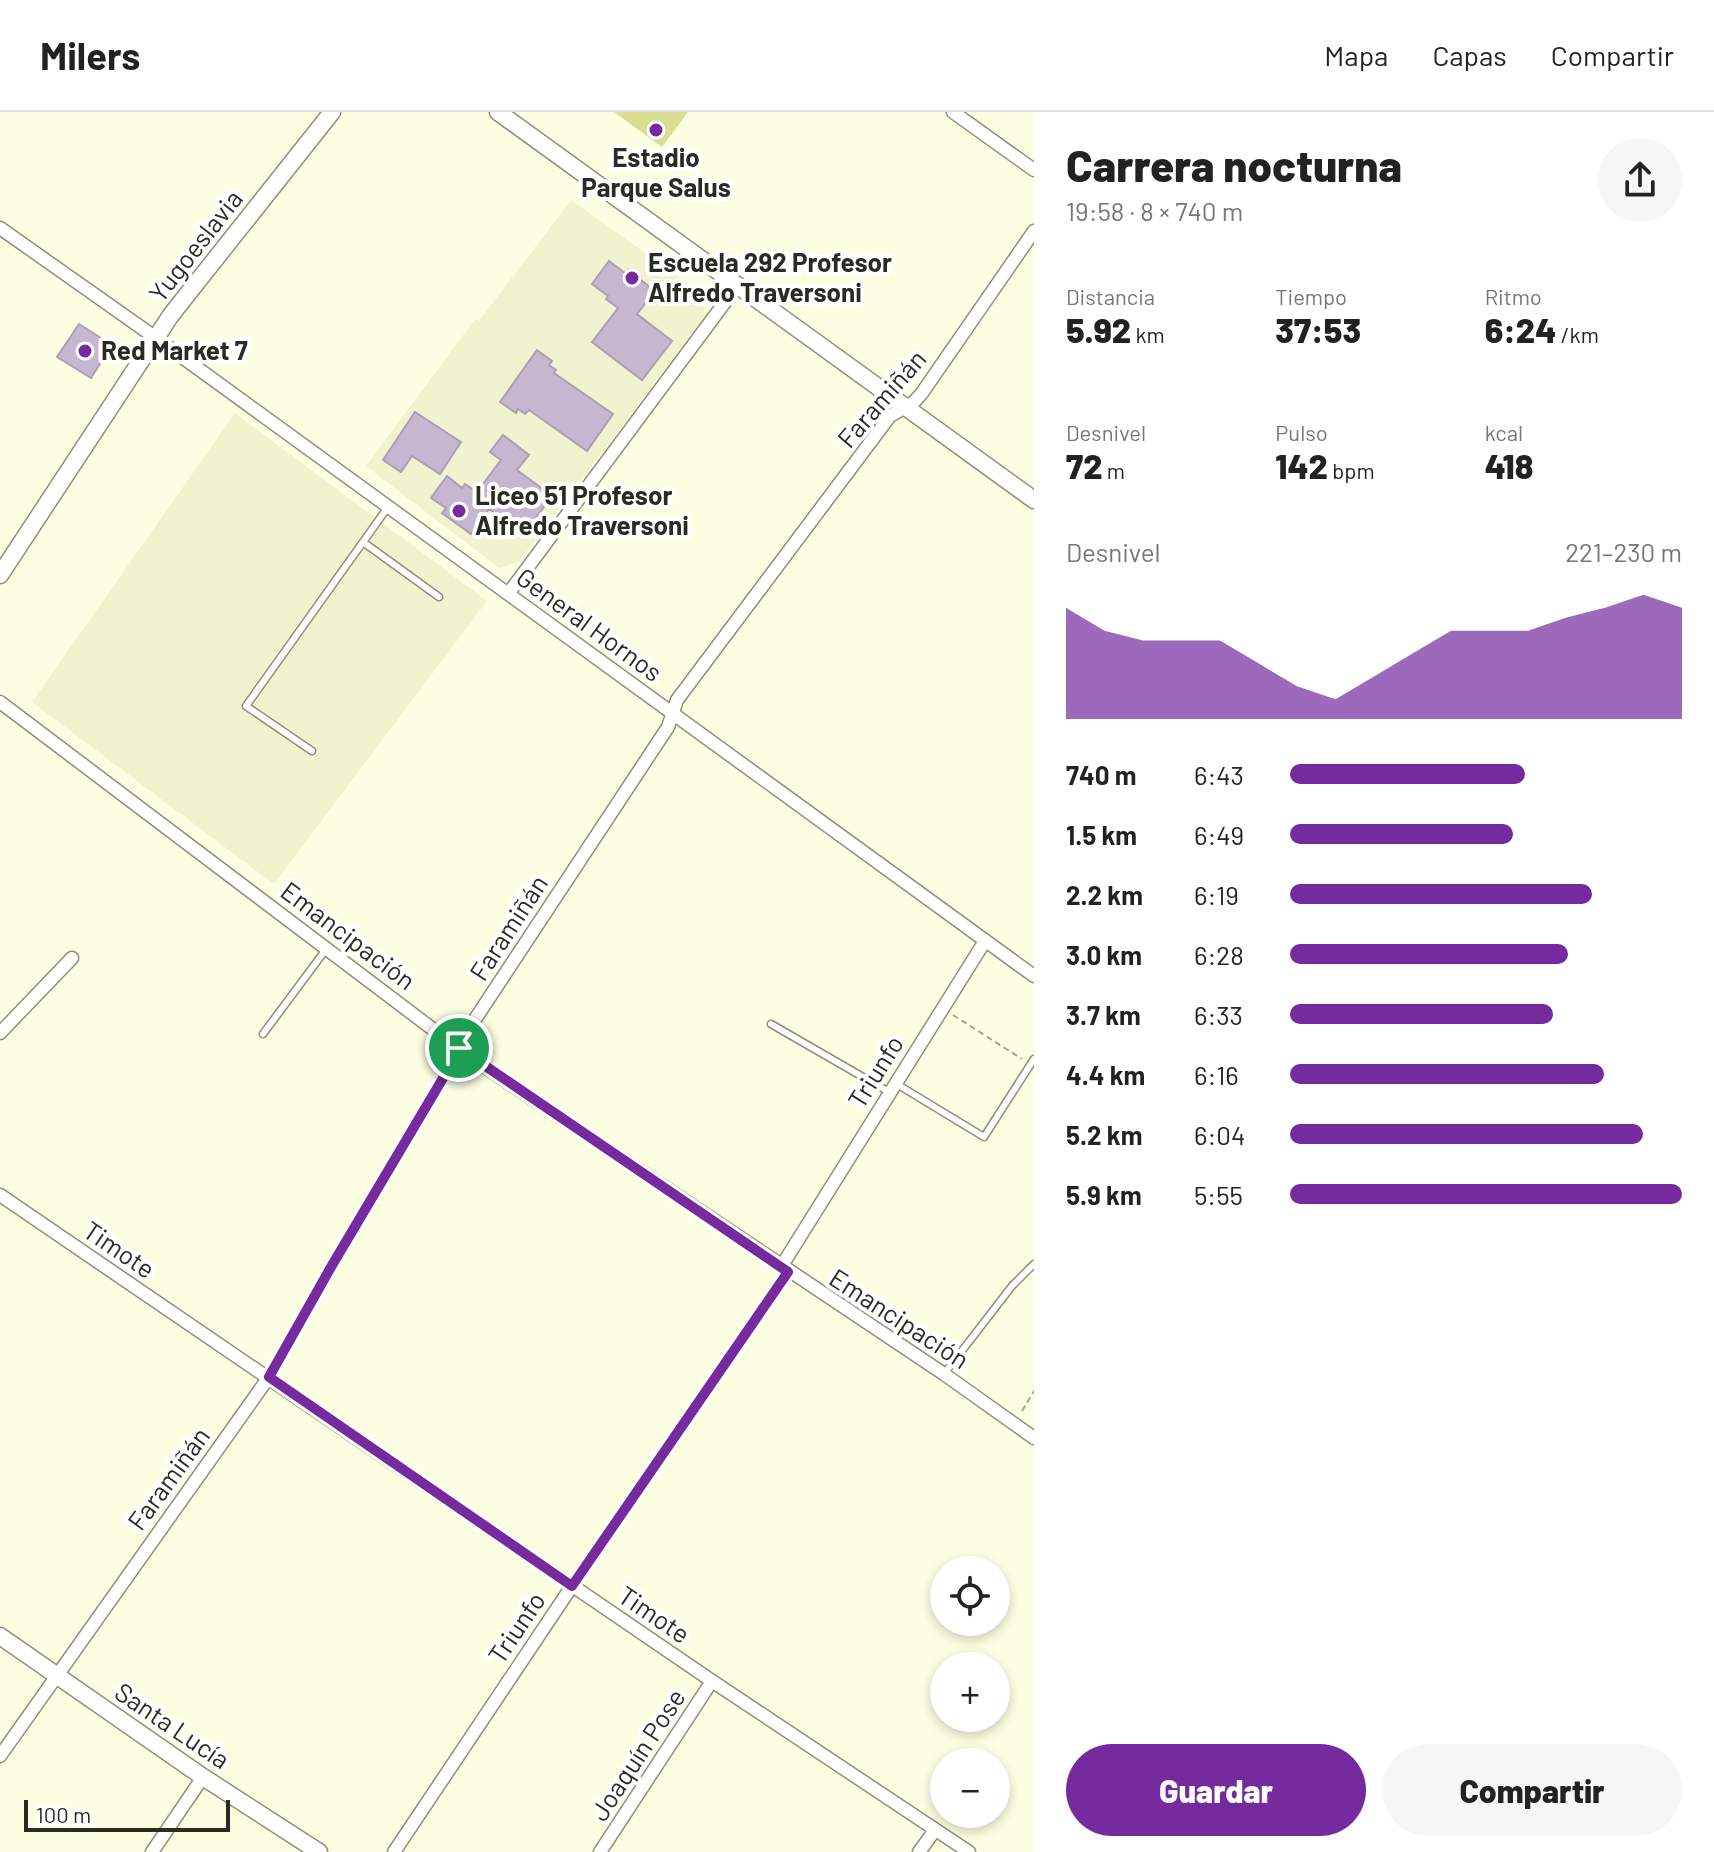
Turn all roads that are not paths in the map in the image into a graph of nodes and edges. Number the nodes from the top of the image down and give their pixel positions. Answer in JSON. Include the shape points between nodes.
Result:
{"nodes":[{"id":1,"x":332,"y":112,"type":"edge"},
{"id":2,"x":498,"y":112,"type":"edge"},
{"id":3,"x":953,"y":112,"type":"edge"},
{"id":4,"x":1034,"y":170,"type":"edge"},
{"id":5,"x":0,"y":228,"type":"edge"},
{"id":6,"x":1034,"y":231,"type":"edge"},
{"id":7,"x":737,"y":286,"type":"junction"},
{"id":8,"x":156,"y":338,"type":"junction"},
{"id":9,"x":905,"y":406,"type":"junction"},
{"id":10,"x":1034,"y":500,"type":"edge"},
{"id":11,"x":388,"y":507,"type":"junction"},
{"id":12,"x":363,"y":542,"type":"junction"},
{"id":13,"x":0,"y":575,"type":"edge"},
{"id":14,"x":508,"y":594,"type":"junction"},
{"id":15,"x":439,"y":597,"type":"dead end"},
{"id":16,"x":0,"y":702,"type":"edge"},
{"id":17,"x":671,"y":712,"type":"junction"},
{"id":18,"x":312,"y":751,"type":"dead end"},
{"id":19,"x":985,"y":941,"type":"junction"},
{"id":20,"x":327,"y":948,"type":"junction"},
{"id":21,"x":72,"y":958,"type":"dead end"},
{"id":22,"x":1034,"y":976,"type":"edge"},
{"id":23,"x":771,"y":1024,"type":"dead end"},
{"id":24,"x":0,"y":1033,"type":"edge"},
{"id":25,"x":263,"y":1034,"type":"dead end"},
{"id":26,"x":459,"y":1048,"type":"junction"},
{"id":27,"x":1032,"y":1062,"type":"edge"},
{"id":28,"x":892,"y":1087,"type":"junction"},
{"id":29,"x":0,"y":1195,"type":"edge"},
{"id":30,"x":1034,"y":1264,"type":"edge"},
{"id":31,"x":784,"y":1270,"type":"junction"},
{"id":32,"x":944,"y":1374,"type":"junction"},
{"id":33,"x":269,"y":1377,"type":"junction"},
{"id":34,"x":1034,"y":1438,"type":"edge"},
{"id":35,"x":572,"y":1586,"type":"junction"},
{"id":36,"x":0,"y":1636,"type":"edge"},
{"id":37,"x":56,"y":1676,"type":"junction"},
{"id":38,"x":712,"y":1681,"type":"junction"},
{"id":39,"x":0,"y":1756,"type":"edge"},
{"id":40,"x":203,"y":1777,"type":"junction"},
{"id":41,"x":935,"y":1830,"type":"junction"},
{"id":42,"x":152,"y":1852,"type":"edge"},
{"id":43,"x":319,"y":1852,"type":"edge"},
{"id":44,"x":394,"y":1852,"type":"edge"},
{"id":45,"x":600,"y":1852,"type":"edge"},
{"id":46,"x":919,"y":1852,"type":"edge"},
{"id":47,"x":969,"y":1852,"type":"edge"}],
"edges":[{"from":1,"to":8,"type":"street","name":"Yugoeslavia"},
{"from":2,"to":7,"type":"street"},
{"from":3,"to":4,"type":"street"},
{"from":5,"to":8,"type":"street","name":"General Hornos"},
{"from":6,"to":9,"type":"street","name":"Faramiñán","via":[[922,393]]},
{"from":7,"to":9,"type":"street"},
{"from":7,"to":14,"type":"street"},
{"from":8,"to":11,"type":"street","name":"General Hornos"},
{"from":8,"to":13,"type":"street","name":"Yugoeslavia"},
{"from":9,"to":10,"type":"street"},
{"from":9,"to":17,"type":"street","name":"Faramiñán","via":[[890,416]]},
{"from":11,"to":12,"type":"lane"},
{"from":11,"to":14,"type":"street","name":"General Hornos"},
{"from":12,"to":15,"type":"lane"},
{"from":12,"to":18,"type":"lane","via":[[246,706]]},
{"from":14,"to":17,"type":"street","name":"General Hornos"},
{"from":16,"to":20,"type":"street","name":"Emancipación"},
{"from":17,"to":19,"type":"street","name":"General Hornos"},
{"from":17,"to":26,"type":"street","name":"Faramiñán","via":[[668,727]]},
{"from":19,"to":22,"type":"street","name":"General Hornos"},
{"from":19,"to":28,"type":"street","name":"Triunfo"},
{"from":20,"to":25,"type":"lane"},
{"from":20,"to":26,"type":"street","name":"Emancipación"},
{"from":21,"to":24,"type":"street"},
{"from":23,"to":28,"type":"lane"},
{"from":26,"to":31,"type":"street","name":"Emancipación"},
{"from":26,"to":33,"type":"street","name":"Faramiñán"},
{"from":27,"to":28,"type":"lane","via":[[984,1137]]},
{"from":28,"to":31,"type":"street","name":"Triunfo"},
{"from":29,"to":33,"type":"street","name":"Timote"},
{"from":30,"to":32,"type":"lane"},
{"from":31,"to":32,"type":"street","name":"Emancipación"},
{"from":31,"to":35,"type":"street","name":"Triunfo"},
{"from":32,"to":34,"type":"street","name":"Emancipación"},
{"from":33,"to":35,"type":"street","name":"Timote"},
{"from":33,"to":37,"type":"street","name":"Faramiñán"},
{"from":35,"to":38,"type":"street","name":"Timote"},
{"from":35,"to":44,"type":"street","name":"Triunfo"},
{"from":36,"to":37,"type":"street","name":"Santa Lucía"},
{"from":37,"to":39,"type":"street","name":"Faramiñán"},
{"from":37,"to":40,"type":"street","name":"Santa Lucía"},
{"from":38,"to":41,"type":"street","name":"Timote"},
{"from":38,"to":45,"type":"street","name":"Joaquín Pose"},
{"from":40,"to":42,"type":"street"},
{"from":40,"to":43,"type":"street","name":"Santa Lucía"},
{"from":41,"to":46,"type":"street"},
{"from":41,"to":47,"type":"street","name":"Timote"}]}
